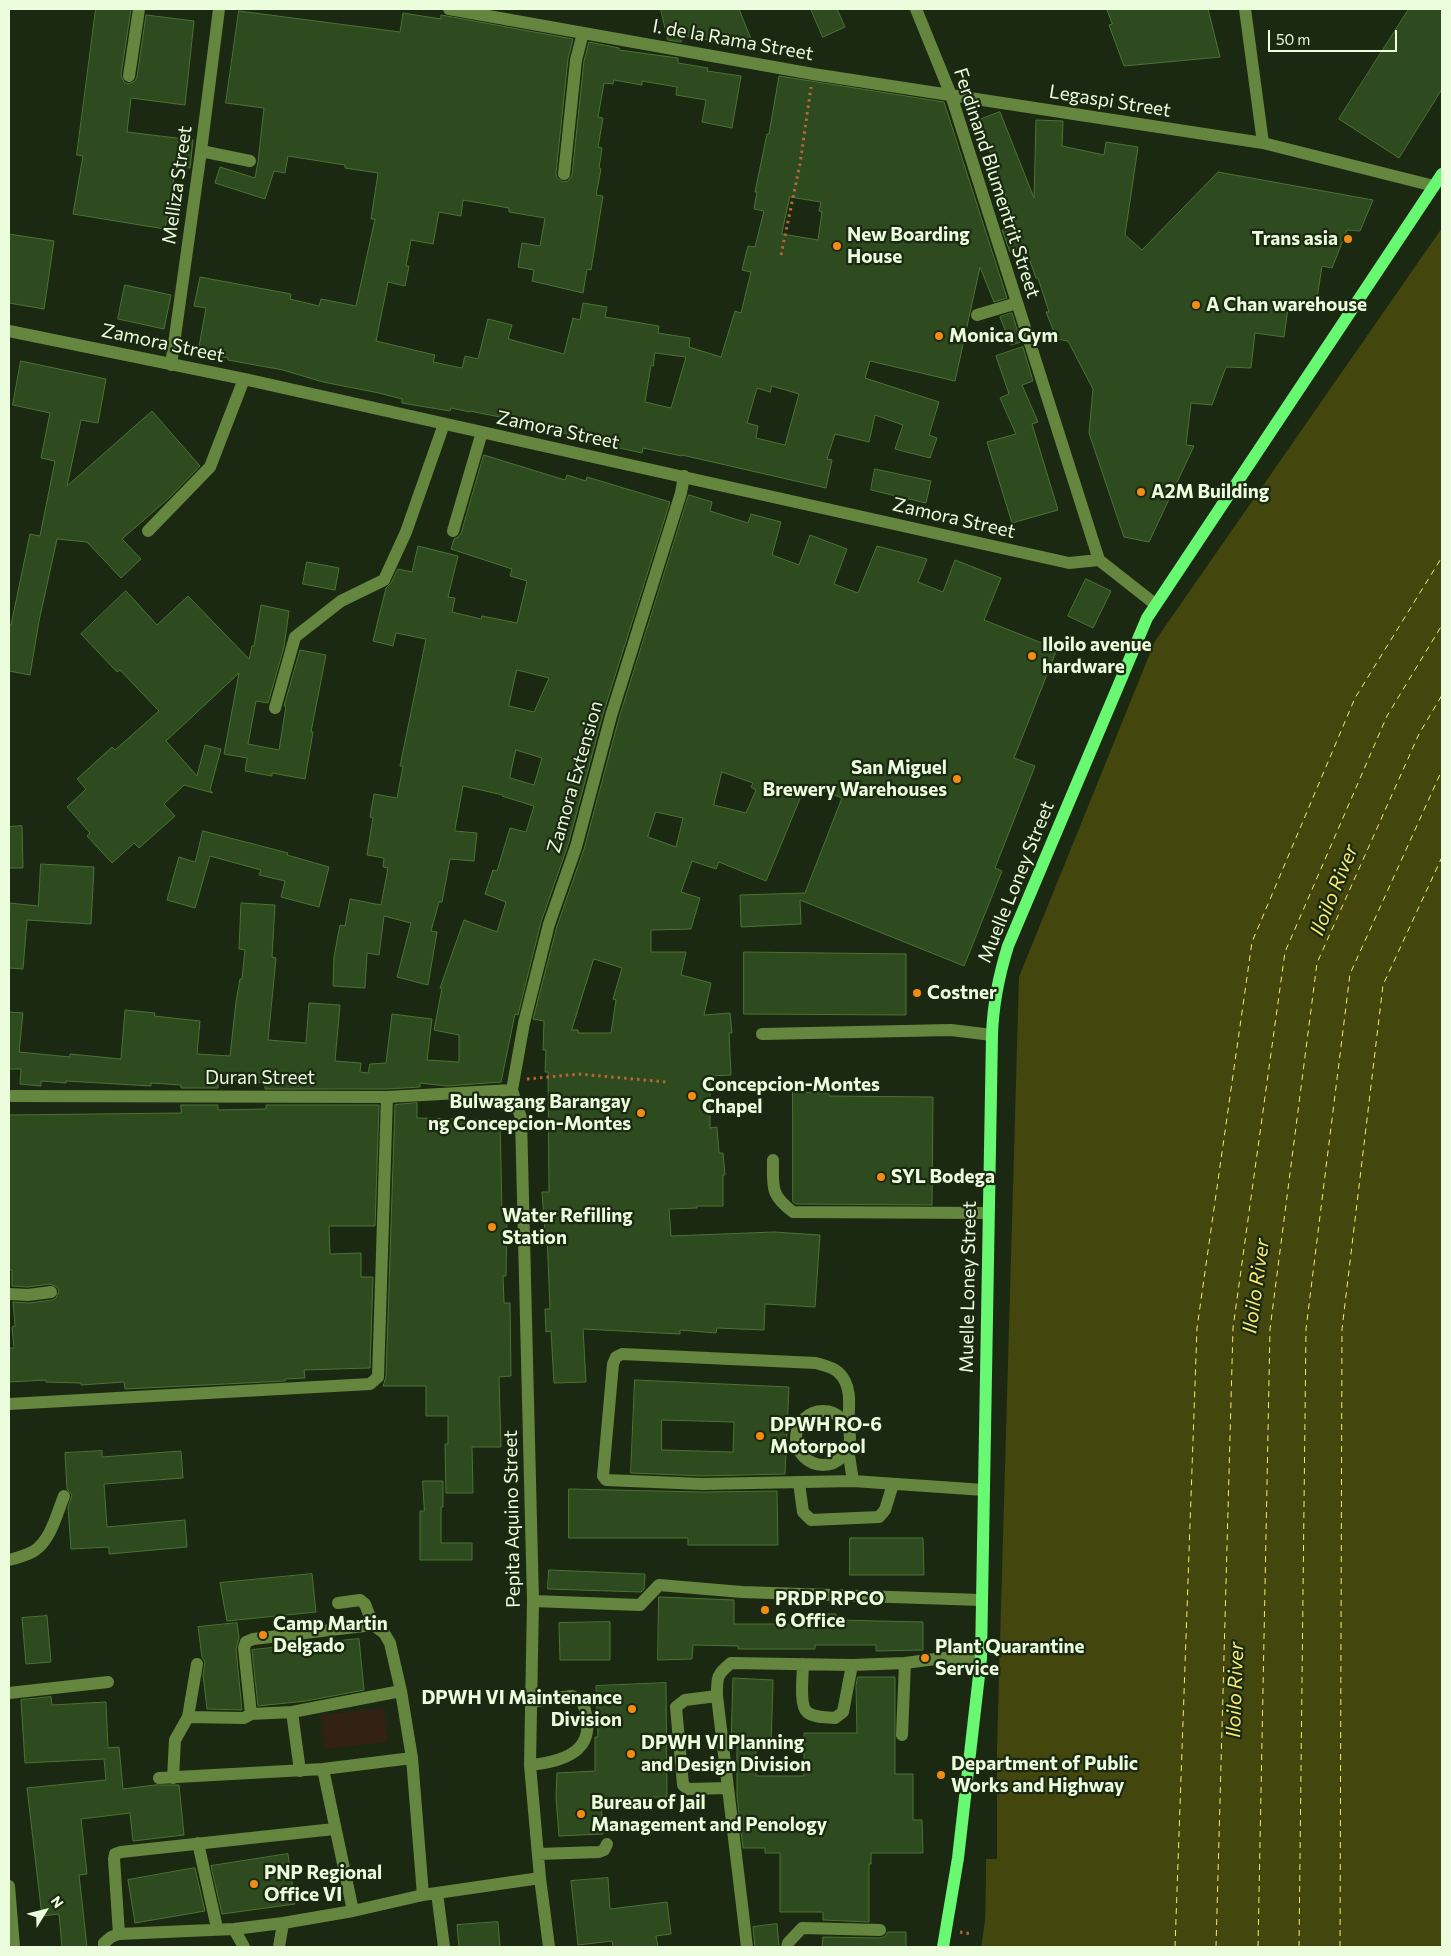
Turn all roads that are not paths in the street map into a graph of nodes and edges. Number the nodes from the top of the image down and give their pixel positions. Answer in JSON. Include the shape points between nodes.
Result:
{"nodes":[{"id":1,"x":139,"y":9,"type":"edge"},
{"id":2,"x":219,"y":9,"type":"edge"},
{"id":3,"x":449,"y":9,"type":"edge"},
{"id":4,"x":916,"y":9,"type":"edge"},
{"id":5,"x":1245,"y":9,"type":"edge"},
{"id":6,"x":583,"y":33,"type":"junction"},
{"id":7,"x":129,"y":76,"type":"dead end"},
{"id":8,"x":951,"y":95,"type":"junction"},
{"id":9,"x":1263,"y":143,"type":"junction"},
{"id":10,"x":201,"y":151,"type":"junction"},
{"id":11,"x":250,"y":161,"type":"dead end"},
{"id":12,"x":564,"y":174,"type":"dead end"},
{"id":13,"x":1442,"y":174,"type":"edge"},
{"id":14,"x":1434,"y":186,"type":"junction"},
{"id":15,"x":1017,"y":303,"type":"junction"},
{"id":16,"x":977,"y":315,"type":"dead end"},
{"id":17,"x":9,"y":331,"type":"edge"},
{"id":18,"x":171,"y":365,"type":"junction"},
{"id":19,"x":244,"y":379,"type":"junction"},
{"id":20,"x":444,"y":424,"type":"junction"},
{"id":21,"x":482,"y":432,"type":"junction"},
{"id":22,"x":684,"y":476,"type":"junction"},
{"id":23,"x":148,"y":531,"type":"dead end"},
{"id":24,"x":453,"y":531,"type":"dead end"},
{"id":25,"x":1099,"y":560,"type":"junction"},
{"id":26,"x":1155,"y":604,"type":"junction"},
{"id":27,"x":275,"y":708,"type":"dead end"},
{"id":28,"x":762,"y":1034,"type":"dead end"},
{"id":29,"x":992,"y":1035,"type":"junction"},
{"id":30,"x":513,"y":1085,"type":"junction"},
{"id":31,"x":9,"y":1096,"type":"edge"},
{"id":32,"x":387,"y":1097,"type":"junction"},
{"id":33,"x":773,"y":1160,"type":"dead end"},
{"id":34,"x":988,"y":1213,"type":"junction"},
{"id":35,"x":51,"y":1292,"type":"dead end"},
{"id":36,"x":9,"y":1294,"type":"edge"},
{"id":37,"x":9,"y":1404,"type":"edge"},
{"id":38,"x":848,"y":1426,"type":"junction"},
{"id":39,"x":848,"y":1449,"type":"junction"},
{"id":40,"x":853,"y":1481,"type":"junction"},
{"id":41,"x":799,"y":1484,"type":"junction"},
{"id":42,"x":893,"y":1484,"type":"junction"},
{"id":43,"x":984,"y":1490,"type":"junction"},
{"id":44,"x":64,"y":1496,"type":"dead end"},
{"id":45,"x":9,"y":1560,"type":"edge"},
{"id":46,"x":981,"y":1600,"type":"junction"},
{"id":47,"x":533,"y":1601,"type":"junction"},
{"id":48,"x":338,"y":1603,"type":"dead end"},
{"id":49,"x":373,"y":1625,"type":"junction"},
{"id":50,"x":981,"y":1658,"type":"junction"},
{"id":51,"x":905,"y":1663,"type":"junction"},
{"id":52,"x":197,"y":1664,"type":"dead end"},
{"id":53,"x":803,"y":1664,"type":"junction"},
{"id":54,"x":852,"y":1665,"type":"junction"},
{"id":55,"x":108,"y":1682,"type":"dead end"},
{"id":56,"x":401,"y":1692,"type":"junction"},
{"id":57,"x":9,"y":1693,"type":"edge"},
{"id":58,"x":717,"y":1696,"type":"junction"},
{"id":59,"x":530,"y":1702,"type":"junction"},
{"id":60,"x":292,"y":1712,"type":"junction"},
{"id":61,"x":252,"y":1714,"type":"junction"},
{"id":62,"x":188,"y":1718,"type":"junction"},
{"id":63,"x":902,"y":1735,"type":"dead end"},
{"id":64,"x":412,"y":1758,"type":"junction"},
{"id":65,"x":530,"y":1765,"type":"junction"},
{"id":66,"x":323,"y":1769,"type":"junction"},
{"id":67,"x":300,"y":1771,"type":"junction"},
{"id":68,"x":159,"y":1778,"type":"dead end"},
{"id":69,"x":173,"y":1778,"type":"junction"},
{"id":70,"x":728,"y":1788,"type":"junction"},
{"id":71,"x":334,"y":1829,"type":"junction"},
{"id":72,"x":198,"y":1843,"type":"junction"},
{"id":73,"x":607,"y":1844,"type":"dead end"},
{"id":74,"x":538,"y":1854,"type":"junction"},
{"id":75,"x":540,"y":1878,"type":"junction"},
{"id":76,"x":9,"y":1886,"type":"edge"},
{"id":77,"x":437,"y":1893,"type":"junction"},
{"id":78,"x":422,"y":1895,"type":"junction"},
{"id":79,"x":353,"y":1911,"type":"junction"},
{"id":80,"x":283,"y":1923,"type":"junction"},
{"id":81,"x":217,"y":1928,"type":"junction"},
{"id":82,"x":234,"y":1929,"type":"junction"},
{"id":83,"x":880,"y":1930,"type":"dead end"},
{"id":84,"x":119,"y":1934,"type":"junction"},
{"id":85,"x":14,"y":1947,"type":"edge"},
{"id":86,"x":104,"y":1947,"type":"edge"},
{"id":87,"x":244,"y":1947,"type":"edge"},
{"id":88,"x":279,"y":1947,"type":"edge"},
{"id":89,"x":444,"y":1947,"type":"edge"},
{"id":90,"x":549,"y":1947,"type":"edge"},
{"id":91,"x":747,"y":1947,"type":"edge"},
{"id":92,"x":787,"y":1947,"type":"edge"},
{"id":93,"x":943,"y":1947,"type":"edge"}],
"edges":[{"from":1,"to":7,"type":"street"},
{"from":2,"to":10,"type":"street","name":"Melliza Street"},
{"from":3,"to":6,"type":"street","name":"I. de la Rama Street"},
{"from":4,"to":8,"type":"street","name":"Ferdinand Blumentrit Street"},
{"from":5,"to":9,"type":"street"},
{"from":6,"to":8,"type":"street","name":"I. de la Rama Street"},
{"from":6,"to":12,"type":"street","via":[[576,60]]},
{"from":8,"to":9,"type":"street","name":"Legaspi Street"},
{"from":8,"to":15,"type":"street","name":"Ferdinand Blumentrit Street"},
{"from":9,"to":14,"type":"street","name":"Legaspi Street"},
{"from":10,"to":11,"type":"street"},
{"from":10,"to":18,"type":"street","name":"Melliza Street"},
{"from":13,"to":14,"type":"main road","name":"Muelle Loney Street"},
{"from":14,"to":26,"type":"main road","name":"Muelle Loney Street"},
{"from":15,"to":16,"type":"street"},
{"from":15,"to":25,"type":"street","name":"Ferdinand Blumentrit Street"},
{"from":17,"to":18,"type":"street","name":"Zamora Street"},
{"from":18,"to":19,"type":"street","name":"Zamora Street"},
{"from":19,"to":20,"type":"street","name":"Zamora Street"},
{"from":19,"to":23,"type":"street","via":[[210,467]]},
{"from":20,"to":21,"type":"street","name":"Zamora Street"},
{"from":20,"to":27,"type":"street","via":[[406,532],[384,580],[341,601],[295,637]]},
{"from":21,"to":22,"type":"street","name":"Zamora Street"},
{"from":21,"to":24,"type":"street"},
{"from":22,"to":25,"type":"street","name":"Zamora Street","via":[[1069,563]]},
{"from":22,"to":30,"type":"street","name":"Zamora Extension","via":[[576,847],[549,924],[524,1022]]},
{"from":25,"to":26,"type":"street"},
{"from":26,"to":29,"type":"main road","name":"Muelle Loney Street","via":[[1008,946],[998,978]]},
{"from":28,"to":29,"type":"street","via":[[952,1030]]},
{"from":29,"to":34,"type":"main road","name":"Muelle Loney Street"},
{"from":30,"to":32,"type":"street","name":"Duran Street"},
{"from":30,"to":47,"type":"street","name":"Pepita Aquino Street","via":[[521,1118]]},
{"from":31,"to":32,"type":"street","name":"Duran Street"},
{"from":32,"to":37,"type":"street","via":[[378,1377],[374,1382]]},
{"from":33,"to":34,"type":"street","via":[[773,1185],[778,1201],[793,1212]]},
{"from":34,"to":43,"type":"main road","name":"Muelle Loney Street"},
{"from":35,"to":36,"type":"street"},
{"from":38,"to":39,"type":"street"},
{"from":38,"to":39,"type":"street","via":[[830,1412],[814,1412],[802,1421],[796,1435],[796,1443],[803,1456],[816,1464],[831,1464]]},
{"from":38,"to":41,"type":"street","via":[[850,1402],[846,1381],[837,1371],[816,1363],[622,1354],[616,1357],[602,1472],[606,1480]]},
{"from":39,"to":40,"type":"street"},
{"from":40,"to":41,"type":"street"},
{"from":40,"to":42,"type":"street"},
{"from":41,"to":42,"type":"street","via":[[803,1512],[811,1520],[879,1517],[885,1510]]},
{"from":42,"to":43,"type":"street"},
{"from":43,"to":46,"type":"main road","name":"Muelle Loney Street"},
{"from":44,"to":45,"type":"street","via":[[38,1548]]},
{"from":46,"to":47,"type":"street","via":[[742,1592],[659,1585],[640,1605]]},
{"from":46,"to":50,"type":"main road","name":"Muelle Loney Street"},
{"from":47,"to":59,"type":"street","name":"Pepita Aquino Street"},
{"from":48,"to":49,"type":"street","via":[[360,1600],[365,1604]]},
{"from":49,"to":56,"type":"street","via":[[384,1632],[390,1643]]},
{"from":49,"to":61,"type":"street","via":[[253,1639],[245,1643]]},
{"from":50,"to":51,"type":"street"},
{"from":50,"to":93,"type":"main road","name":"Muelle Loney Street","via":[[958,1858]]},
{"from":51,"to":54,"type":"street"},
{"from":51,"to":63,"type":"street"},
{"from":52,"to":62,"type":"street"},
{"from":53,"to":54,"type":"street"},
{"from":53,"to":54,"type":"street","via":[[803,1706],[814,1716],[835,1718],[845,1707]]},
{"from":53,"to":58,"type":"street","via":[[731,1663],[717,1678]]},
{"from":55,"to":57,"type":"street"},
{"from":56,"to":60,"type":"street"},
{"from":56,"to":64,"type":"street"},
{"from":58,"to":70,"type":"street"},
{"from":58,"to":70,"type":"street","via":[[685,1700],[676,1707],[683,1785],[688,1789]]},
{"from":59,"to":65,"type":"street","name":"Pepita Aquino Street"},
{"from":59,"to":65,"type":"street","via":[[572,1696],[582,1701],[587,1737],[571,1754],[546,1764]]},
{"from":60,"to":61,"type":"street"},
{"from":60,"to":67,"type":"street"},
{"from":61,"to":62,"type":"street","via":[[244,1718]]},
{"from":62,"to":69,"type":"street","via":[[175,1740]]},
{"from":64,"to":66,"type":"street"},
{"from":64,"to":78,"type":"street"},
{"from":65,"to":74,"type":"street","name":"Pepita Aquino Street"},
{"from":66,"to":67,"type":"street"},
{"from":66,"to":71,"type":"street"},
{"from":67,"to":69,"type":"street"},
{"from":68,"to":69,"type":"street"},
{"from":70,"to":91,"type":"street"},
{"from":71,"to":72,"type":"street"},
{"from":71,"to":79,"type":"street"},
{"from":72,"to":81,"type":"street"},
{"from":72,"to":84,"type":"street","via":[[116,1854]]},
{"from":73,"to":74,"type":"street","via":[[598,1852]]},
{"from":74,"to":75,"type":"street","name":"Pepita Aquino Street"},
{"from":75,"to":77,"type":"street"},
{"from":75,"to":90,"type":"street","name":"Pepita Aquino Street"},
{"from":76,"to":85,"type":"street"},
{"from":77,"to":78,"type":"street"},
{"from":77,"to":89,"type":"street"},
{"from":78,"to":79,"type":"street"},
{"from":79,"to":80,"type":"street"},
{"from":80,"to":82,"type":"street"},
{"from":80,"to":88,"type":"street"},
{"from":81,"to":82,"type":"street"},
{"from":81,"to":84,"type":"street"},
{"from":82,"to":87,"type":"street"},
{"from":83,"to":92,"type":"street","via":[[802,1928]]},
{"from":84,"to":86,"type":"street","via":[[104,1943]]}]}
